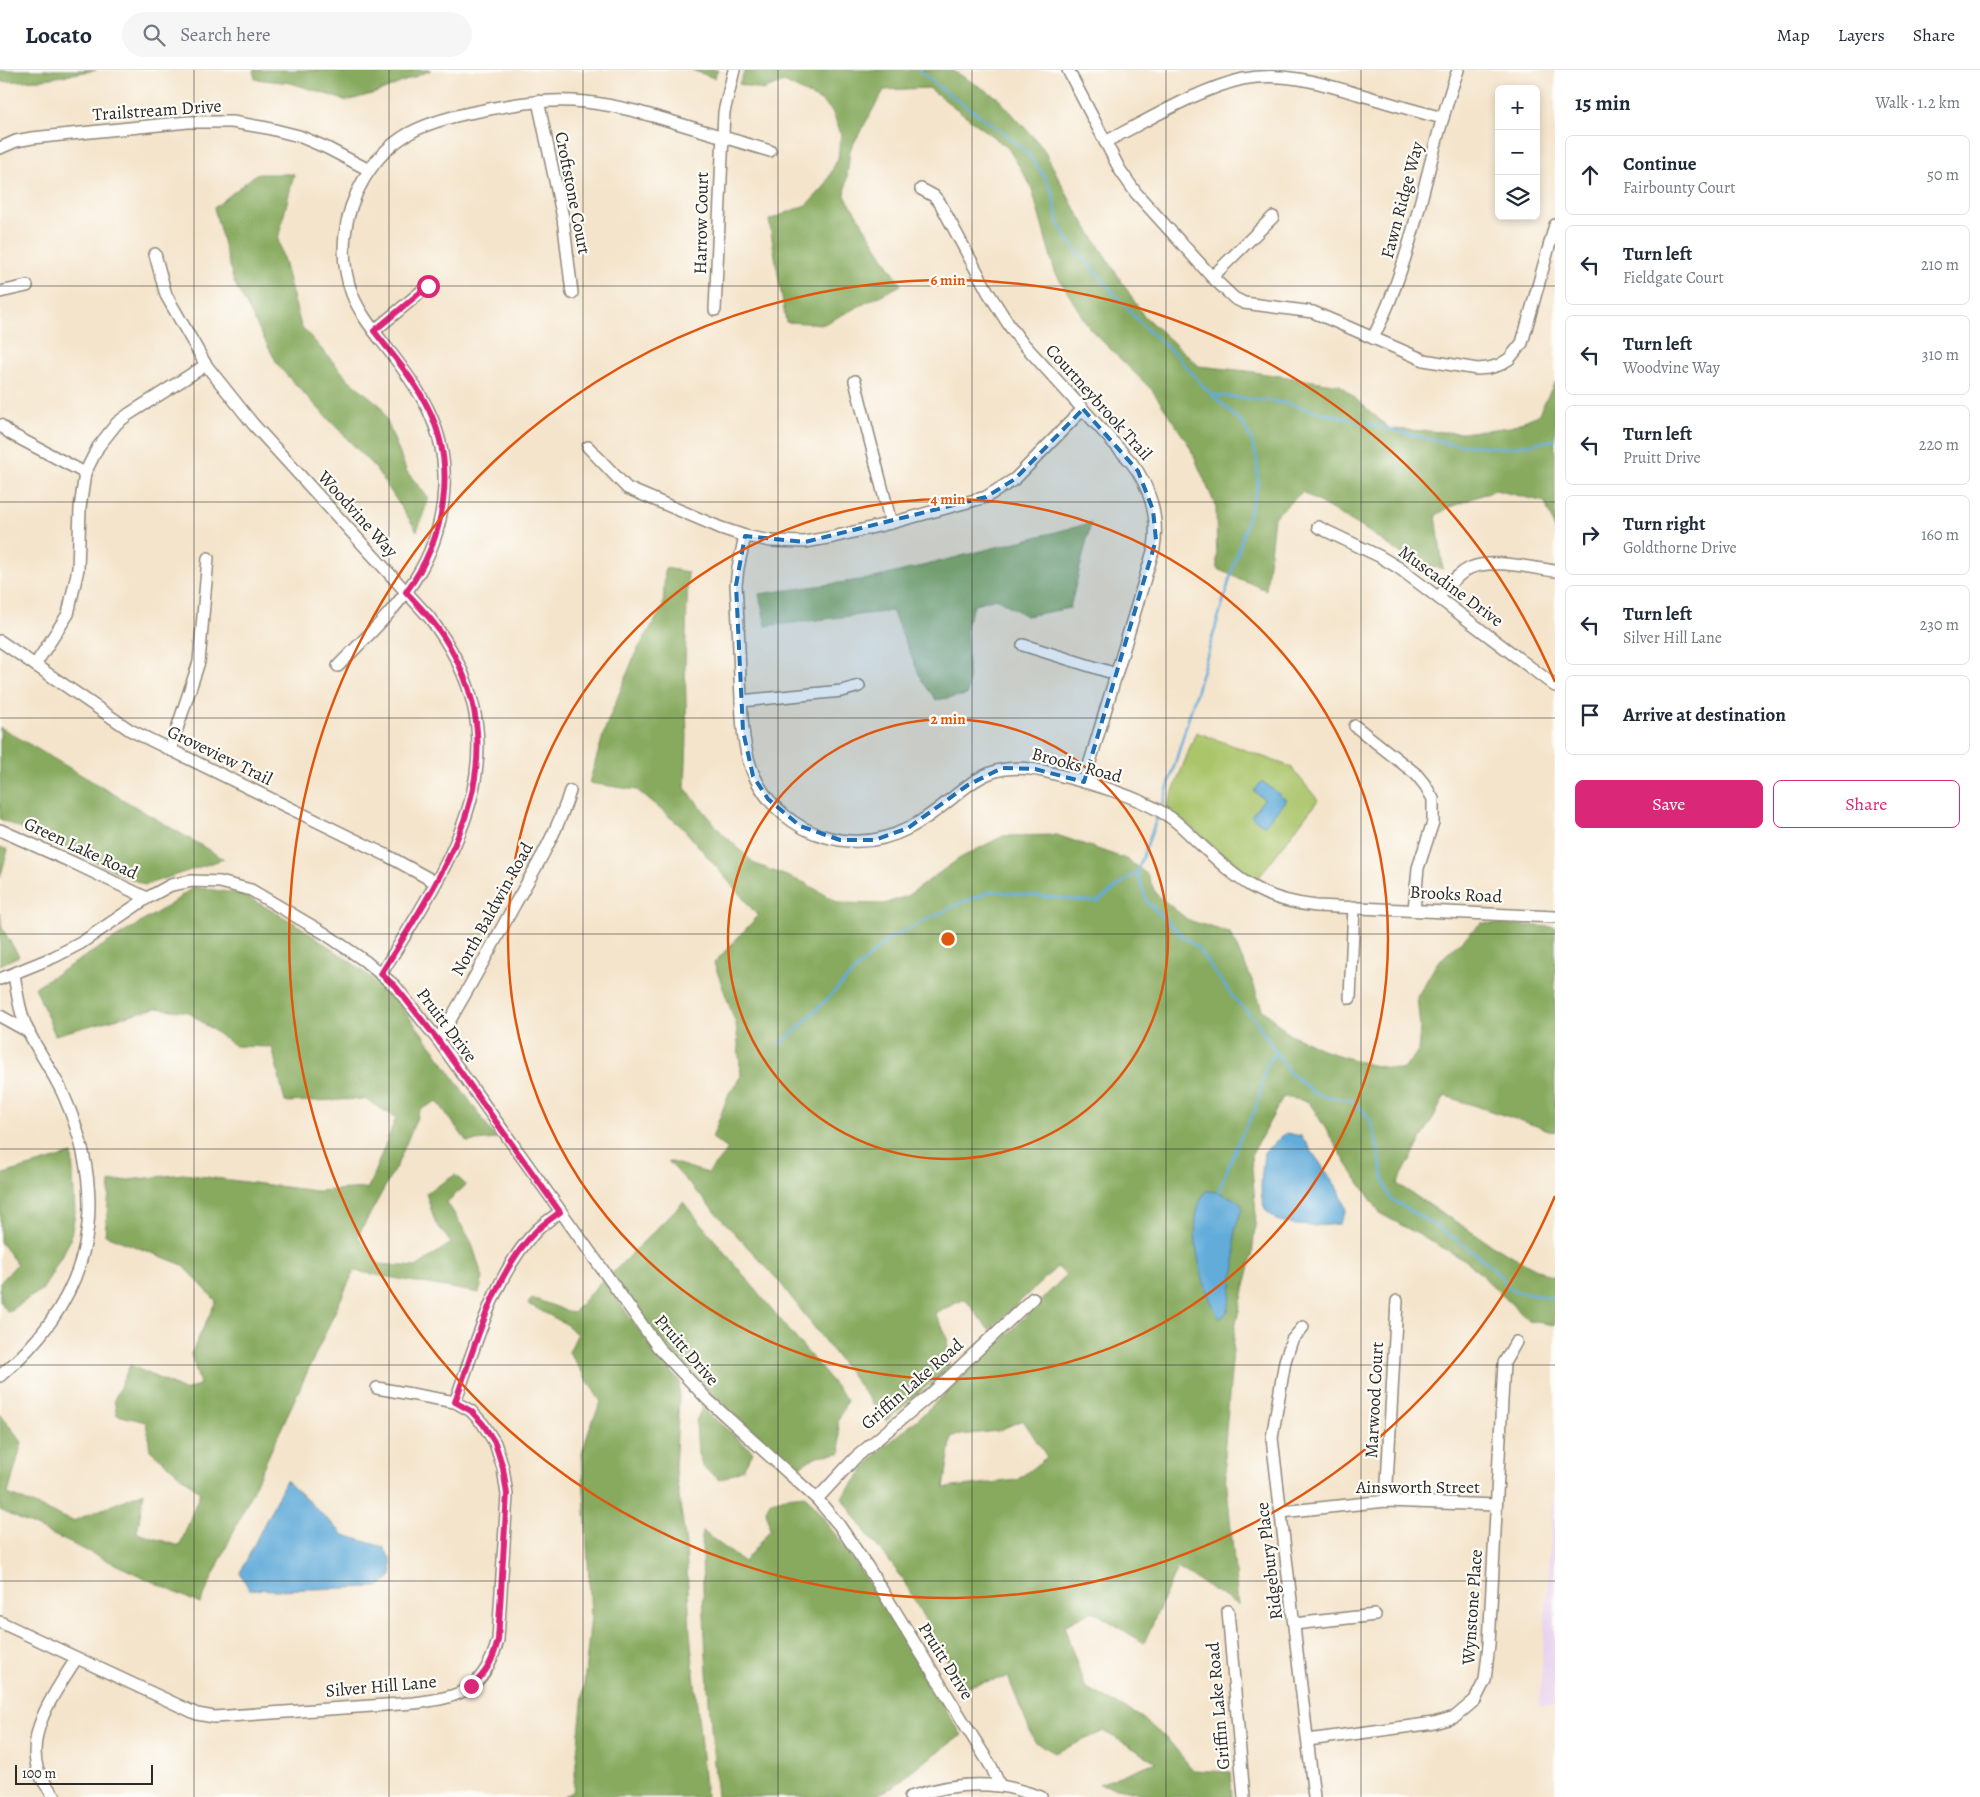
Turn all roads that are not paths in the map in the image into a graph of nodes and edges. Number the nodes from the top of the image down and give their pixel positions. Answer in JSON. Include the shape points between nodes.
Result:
{"nodes":[{"id":1,"x":734,"y":70,"type":"edge"},
{"id":2,"x":1068,"y":70,"type":"edge"},
{"id":3,"x":1458,"y":70,"type":"edge"},
{"id":4,"x":1315,"y":76,"type":"edge"},
{"id":5,"x":538,"y":101,"type":"junction"},
{"id":6,"x":1442,"y":118,"type":"junction"},
{"id":7,"x":722,"y":137,"type":"junction"},
{"id":8,"x":1105,"y":142,"type":"junction"},
{"id":9,"x":0,"y":148,"type":"edge"},
{"id":10,"x":770,"y":151,"type":"dead end"},
{"id":11,"x":369,"y":170,"type":"junction"},
{"id":12,"x":921,"y":188,"type":"dead end"},
{"id":13,"x":1273,"y":217,"type":"dead end"},
{"id":14,"x":1555,"y":225,"type":"edge"},
{"id":15,"x":155,"y":254,"type":"dead end"},
{"id":16,"x":1212,"y":277,"type":"junction"},
{"id":17,"x":27,"y":286,"type":"dead end"},
{"id":18,"x":428,"y":286,"type":"dead end"},
{"id":19,"x":0,"y":292,"type":"edge"},
{"id":20,"x":572,"y":292,"type":"dead end"},
{"id":21,"x":715,"y":310,"type":"dead end"},
{"id":22,"x":374,"y":331,"type":"junction"},
{"id":23,"x":1374,"y":338,"type":"junction"},
{"id":24,"x":206,"y":365,"type":"junction"},
{"id":25,"x":855,"y":382,"type":"dead end"},
{"id":26,"x":1082,"y":409,"type":"junction"},
{"id":27,"x":0,"y":425,"type":"edge"},
{"id":28,"x":588,"y":448,"type":"dead end"},
{"id":29,"x":85,"y":474,"type":"junction"},
{"id":30,"x":891,"y":523,"type":"junction"},
{"id":31,"x":1318,"y":527,"type":"dead end"},
{"id":32,"x":746,"y":536,"type":"junction"},
{"id":33,"x":208,"y":558,"type":"dead end"},
{"id":34,"x":1555,"y":571,"type":"edge"},
{"id":35,"x":406,"y":592,"type":"junction"},
{"id":36,"x":1438,"y":596,"type":"junction"},
{"id":37,"x":0,"y":641,"type":"edge"},
{"id":38,"x":1023,"y":645,"type":"dead end"},
{"id":39,"x":35,"y":665,"type":"junction"},
{"id":40,"x":338,"y":666,"type":"dead end"},
{"id":41,"x":1116,"y":674,"type":"junction"},
{"id":42,"x":859,"y":686,"type":"dead end"},
{"id":43,"x":1555,"y":686,"type":"edge"},
{"id":44,"x":741,"y":701,"type":"junction"},
{"id":45,"x":1355,"y":726,"type":"dead end"},
{"id":46,"x":170,"y":750,"type":"junction"},
{"id":47,"x":1084,"y":782,"type":"junction"},
{"id":48,"x":570,"y":792,"type":"dead end"},
{"id":49,"x":0,"y":830,"type":"edge"},
{"id":50,"x":434,"y":882,"type":"junction"},
{"id":51,"x":147,"y":898,"type":"junction"},
{"id":52,"x":1354,"y":907,"type":"junction"},
{"id":53,"x":1414,"y":910,"type":"junction"},
{"id":54,"x":1555,"y":917,"type":"edge"},
{"id":55,"x":14,"y":974,"type":"junction"},
{"id":56,"x":381,"y":974,"type":"junction"},
{"id":57,"x":0,"y":979,"type":"edge"},
{"id":58,"x":1350,"y":998,"type":"dead end"},
{"id":59,"x":0,"y":1016,"type":"edge"},
{"id":60,"x":29,"y":1032,"type":"junction"},
{"id":61,"x":438,"y":1040,"type":"junction"},
{"id":62,"x":560,"y":1212,"type":"junction"},
{"id":63,"x":1033,"y":1298,"type":"dead end"},
{"id":64,"x":1397,"y":1301,"type":"dead end"},
{"id":65,"x":1303,"y":1327,"type":"dead end"},
{"id":66,"x":1516,"y":1342,"type":"dead end"},
{"id":67,"x":0,"y":1376,"type":"edge"},
{"id":68,"x":377,"y":1388,"type":"dead end"},
{"id":69,"x":455,"y":1402,"type":"junction"},
{"id":70,"x":817,"y":1499,"type":"junction"},
{"id":71,"x":1386,"y":1501,"type":"junction"},
{"id":72,"x":1496,"y":1505,"type":"junction"},
{"id":73,"x":1281,"y":1512,"type":"junction"},
{"id":74,"x":1228,"y":1611,"type":"dead end"},
{"id":75,"x":1375,"y":1615,"type":"dead end"},
{"id":76,"x":0,"y":1622,"type":"edge"},
{"id":77,"x":1294,"y":1624,"type":"junction"},
{"id":78,"x":76,"y":1659,"type":"junction"},
{"id":79,"x":1308,"y":1740,"type":"junction"},
{"id":80,"x":1000,"y":1786,"type":"junction"},
{"id":81,"x":55,"y":1797,"type":"edge"},
{"id":82,"x":910,"y":1797,"type":"edge"},
{"id":83,"x":1041,"y":1797,"type":"edge"},
{"id":84,"x":1244,"y":1797,"type":"edge"},
{"id":85,"x":1314,"y":1797,"type":"edge"}],
"edges":[{"from":1,"to":7,"type":"street","name":"Harrow Court"},
{"from":2,"to":8,"type":"street"},
{"from":3,"to":6,"type":"street","name":"Fawn Ridge Way"},
{"from":4,"to":6,"type":"street"},
{"from":4,"to":8,"type":"street","via":[[1254,77],[1232,82],[1175,106]]},
{"from":5,"to":7,"type":"street","via":[[571,100],[611,105]]},
{"from":5,"to":11,"type":"street","via":[[425,124],[392,144]]},
{"from":5,"to":20,"type":"street","name":"Croftstone Court","via":[[563,218]]},
{"from":6,"to":23,"type":"street","name":"Fawn Ridge Way","via":[[1399,277]]},
{"from":7,"to":10,"type":"street"},
{"from":7,"to":21,"type":"street","name":"Harrow Court"},
{"from":8,"to":16,"type":"street","via":[[1136,193]]},
{"from":9,"to":11,"type":"street","name":"Trailstream Drive","via":[[32,138],[188,122],[232,122],[298,136]]},
{"from":11,"to":22,"type":"street","via":[[351,204],[344,250],[352,294]]},
{"from":12,"to":26,"type":"street","name":"Courtneybrook Trail","via":[[940,203],[1009,325]]},
{"from":13,"to":16,"type":"street"},
{"from":14,"to":23,"type":"street","via":[[1524,339],[1514,354],[1499,365],[1477,369],[1439,364]]},
{"from":15,"to":24,"type":"street","name":"Woodvine Way","via":[[166,295]]},
{"from":16,"to":23,"type":"street","via":[[1244,304],[1313,312]]},
{"from":17,"to":19,"type":"street"},
{"from":18,"to":22,"type":"street"},
{"from":22,"to":35,"type":"street","via":[[426,403],[442,452],[445,485],[441,519],[420,574]]},
{"from":24,"to":29,"type":"street","via":[[117,423],[98,447]]},
{"from":24,"to":35,"type":"street","name":"Woodvine Way","via":[[253,424]]},
{"from":25,"to":30,"type":"street"},
{"from":26,"to":30,"type":"street","via":[[1030,465],[1001,489],[970,502]]},
{"from":26,"to":41,"type":"street","name":"Courtneybrook Trail","via":[[1138,471],[1148,490],[1155,522],[1154,548]]},
{"from":27,"to":29,"type":"street"},
{"from":28,"to":32,"type":"street","via":[[627,488]]},
{"from":29,"to":39,"type":"street","via":[[78,569],[68,614]]},
{"from":30,"to":32,"type":"street","via":[[806,542]]},
{"from":31,"to":36,"type":"street","name":"Muscadine Drive","via":[[1379,556]]},
{"from":32,"to":44,"type":"street","name":"Brooks Road","via":[[736,585]]},
{"from":33,"to":46,"type":"street","via":[[199,662]]},
{"from":34,"to":36,"type":"street","via":[[1479,565],[1460,574]]},
{"from":35,"to":40,"type":"street","via":[[396,607]]},
{"from":35,"to":50,"type":"street","name":"Woodvine Way","via":[[437,628],[453,653],[468,689],[477,728],[477,771],[468,812]]},
{"from":36,"to":43,"type":"street","name":"Muscadine Drive"},
{"from":37,"to":39,"type":"street","name":"Groveview Trail"},
{"from":38,"to":41,"type":"street"},
{"from":39,"to":46,"type":"street","name":"Groveview Trail","via":[[130,730]]},
{"from":41,"to":47,"type":"street","name":"Courtneybrook Trail"},
{"from":42,"to":44,"type":"street","via":[[842,691]]},
{"from":44,"to":47,"type":"street","name":"Brooks Road","via":[[747,760],[761,790],[790,820],[808,831],[830,838],[866,841],[890,836],[919,822],[968,785],[1002,768],[1035,769]]},
{"from":45,"to":53,"type":"street","via":[[1416,774],[1432,799],[1433,822],[1418,868]]},
{"from":46,"to":50,"type":"street","name":"Groveview Trail","via":[[386,855]]},
{"from":47,"to":52,"type":"street","name":"Brooks Road","via":[[1166,814],[1232,874],[1259,892],[1298,904]]},
{"from":48,"to":61,"type":"street","name":"North Baldwin Road","via":[[558,824],[526,885]]},
{"from":49,"to":51,"type":"street","name":"Green Lake Road"},
{"from":50,"to":56,"type":"street","name":"Woodvine Way"},
{"from":51,"to":55,"type":"street","name":"Pruitt Drive","via":[[81,942]]},
{"from":51,"to":56,"type":"street","name":"Pruitt Drive","via":[[171,885],[192,881],[244,887],[324,933]]},
{"from":52,"to":53,"type":"street","name":"Brooks Road"},
{"from":52,"to":58,"type":"street"},
{"from":53,"to":54,"type":"street","name":"Brooks Road"},
{"from":55,"to":57,"type":"street"},
{"from":55,"to":60,"type":"street"},
{"from":56,"to":61,"type":"street","name":"Pruitt Drive","via":[[395,986]]},
{"from":59,"to":60,"type":"street"},
{"from":60,"to":67,"type":"street","via":[[64,1096],[84,1153],[90,1204],[88,1232],[72,1284],[56,1315],[16,1363]]},
{"from":61,"to":62,"type":"street","name":"Pruitt Drive"},
{"from":62,"to":69,"type":"street","via":[[536,1231],[501,1283]]},
{"from":62,"to":70,"type":"street","name":"Pruitt Drive","via":[[681,1373]]},
{"from":63,"to":70,"type":"street","name":"Griffin Lake Road","via":[[929,1396],[855,1458]]},
{"from":64,"to":71,"type":"street","name":"Marwood Court"},
{"from":65,"to":73,"type":"street","name":"Ridgebury Place","via":[[1292,1340],[1284,1361],[1272,1438]]},
{"from":66,"to":72,"type":"street","name":"Wynstone Place","via":[[1504,1363]]},
{"from":68,"to":69,"type":"street"},
{"from":69,"to":78,"type":"street","name":"Silver Hill Lane","via":[[471,1411],[495,1443],[507,1494],[498,1640],[483,1677],[471,1686],[442,1700],[214,1717],[197,1714]]},
{"from":70,"to":80,"type":"street","name":"Pruitt Drive","via":[[867,1566]]},
{"from":71,"to":72,"type":"street","name":"Ainsworth Street"},
{"from":71,"to":73,"type":"street","name":"Ainsworth Street"},
{"from":72,"to":79,"type":"street","name":"Wynstone Place","via":[[1485,1680],[1475,1700],[1455,1717],[1434,1723]]},
{"from":73,"to":77,"type":"street","name":"Ridgebury Place"},
{"from":74,"to":84,"type":"street","name":"Griffin Lake Road"},
{"from":75,"to":77,"type":"street"},
{"from":76,"to":78,"type":"street","name":"Silver Hill Lane"},
{"from":77,"to":79,"type":"street","name":"Ridgebury Place"},
{"from":78,"to":81,"type":"street","via":[[50,1703],[39,1727],[35,1748],[37,1767]]},
{"from":79,"to":85,"type":"street","name":"Ridgebury Place"},
{"from":80,"to":82,"type":"street","via":[[966,1784]]},
{"from":80,"to":83,"type":"street"}]}
